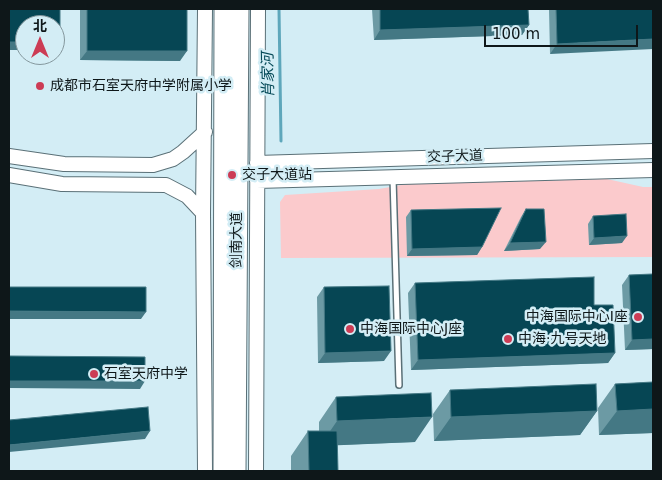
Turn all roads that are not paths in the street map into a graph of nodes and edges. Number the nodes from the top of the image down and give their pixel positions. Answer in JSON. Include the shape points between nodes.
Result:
{"nodes":[{"id":1,"x":206,"y":9,"type":"edge"},
{"id":2,"x":216,"y":9,"type":"edge"},
{"id":3,"x":224,"y":9,"type":"edge"},
{"id":4,"x":238,"y":9,"type":"edge"},
{"id":5,"x":258,"y":9,"type":"edge"},
{"id":6,"x":206,"y":30,"type":"junction"},
{"id":7,"x":204,"y":132,"type":"junction"},
{"id":8,"x":653,"y":151,"type":"edge"},
{"id":9,"x":9,"y":156,"type":"edge"},
{"id":10,"x":257,"y":163,"type":"junction"},
{"id":11,"x":653,"y":170,"type":"edge"},
{"id":12,"x":9,"y":175,"type":"edge"},
{"id":13,"x":393,"y":177,"type":"junction"},
{"id":14,"x":257,"y":181,"type":"junction"},
{"id":15,"x":203,"y":213,"type":"junction"},
{"id":16,"x":399,"y":385,"type":"dead end"},
{"id":17,"x":205,"y":471,"type":"edge"},
{"id":18,"x":223,"y":471,"type":"edge"},
{"id":19,"x":236,"y":471,"type":"edge"},
{"id":20,"x":256,"y":471,"type":"edge"}],
"edges":[{"from":1,"to":6,"type":"main road"},
{"from":2,"to":6,"type":"main road"},
{"from":3,"to":18,"type":"highway","name":"剑南大道"},
{"from":4,"to":19,"type":"highway","name":"剑南大道"},
{"from":5,"to":10,"type":"main road"},
{"from":6,"to":7,"type":"main road"},
{"from":7,"to":9,"type":"main road","via":[[173,159],[153,165],[64,164]]},
{"from":7,"to":15,"type":"main road"},
{"from":8,"to":10,"type":"main road","name":"交子大道"},
{"from":10,"to":14,"type":"main road"},
{"from":11,"to":13,"type":"main road","name":"交子大道"},
{"from":12,"to":15,"type":"main road","via":[[62,184],[166,185],[187,196]]},
{"from":13,"to":14,"type":"main road","name":"交子大道"},
{"from":13,"to":16,"type":"lane"},
{"from":14,"to":20,"type":"main road"},
{"from":15,"to":17,"type":"main road"}]}
